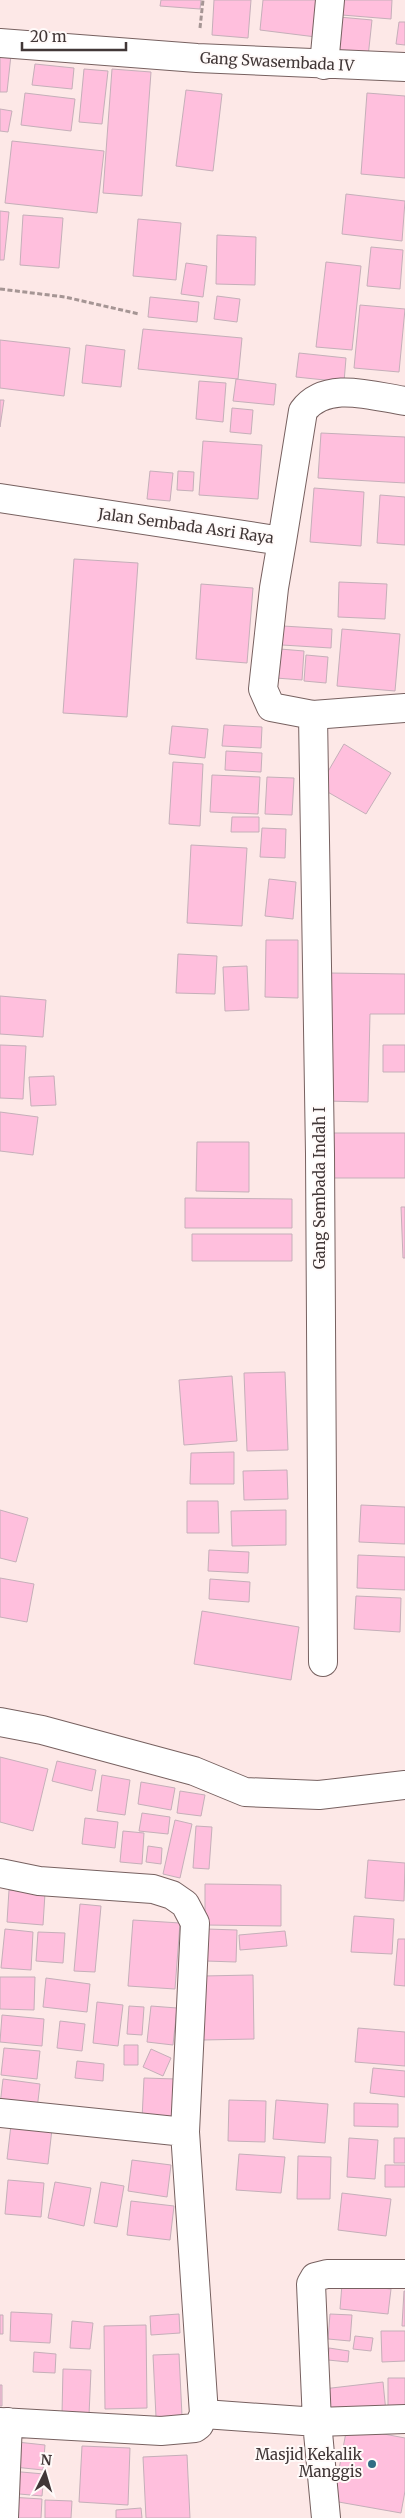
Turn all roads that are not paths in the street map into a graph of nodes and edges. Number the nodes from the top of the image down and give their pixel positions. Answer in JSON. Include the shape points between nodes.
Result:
{"nodes":[{"id":1,"x":330,"y":0,"type":"edge"},
{"id":2,"x":0,"y":43,"type":"edge"},
{"id":3,"x":324,"y":65,"type":"junction"},
{"id":4,"x":405,"y":67,"type":"edge"},
{"id":5,"x":405,"y":401,"type":"edge"},
{"id":6,"x":0,"y":498,"type":"edge"},
{"id":7,"x":282,"y":541,"type":"junction"},
{"id":8,"x":405,"y":708,"type":"edge"},
{"id":9,"x":313,"y":715,"type":"junction"},
{"id":10,"x":323,"y":1662,"type":"dead end"},
{"id":11,"x":0,"y":1722,"type":"edge"},
{"id":12,"x":405,"y":1785,"type":"edge"},
{"id":13,"x":0,"y":1873,"type":"edge"},
{"id":14,"x":0,"y":2113,"type":"edge"},
{"id":15,"x":186,"y":2132,"type":"junction"},
{"id":16,"x":405,"y":2274,"type":"edge"},
{"id":17,"x":204,"y":2414,"type":"junction"},
{"id":18,"x":405,"y":2419,"type":"edge"},
{"id":19,"x":4,"y":2422,"type":"edge"},
{"id":20,"x":317,"y":2422,"type":"junction"},
{"id":21,"x":4,"y":2518,"type":"edge"},
{"id":22,"x":326,"y":2518,"type":"edge"}],
"edges":[{"from":1,"to":3,"type":"street"},
{"from":2,"to":3,"type":"street","name":"Gang Swasembada IV"},
{"from":3,"to":4,"type":"street","name":"Gang Swasembada IV"},
{"from":5,"to":7,"type":"street","name":"Jalan Sembada Asri Raya","via":[[340,392],[321,396],[309,403],[303,411]]},
{"from":6,"to":7,"type":"street","name":"Jalan Sembada Asri Raya"},
{"from":7,"to":9,"type":"street","via":[[264,689],[271,707]]},
{"from":8,"to":9,"type":"street"},
{"from":9,"to":10,"type":"street","name":"Gang Sembada Indah I"},
{"from":11,"to":12,"type":"street","via":[[42,1730],[194,1771],[245,1792],[318,1795]]},
{"from":13,"to":15,"type":"street","via":[[40,1881],[153,1889],[172,1895],[185,1904],[195,1923]]},
{"from":14,"to":15,"type":"street"},
{"from":15,"to":17,"type":"street"},
{"from":16,"to":20,"type":"street","via":[[327,2274],[316,2277],[311,2284]]},
{"from":17,"to":19,"type":"street","via":[[195,2428],[160,2431]]},
{"from":17,"to":20,"type":"street"},
{"from":18,"to":20,"type":"street"},
{"from":19,"to":21,"type":"street"},
{"from":20,"to":22,"type":"street"}]}
